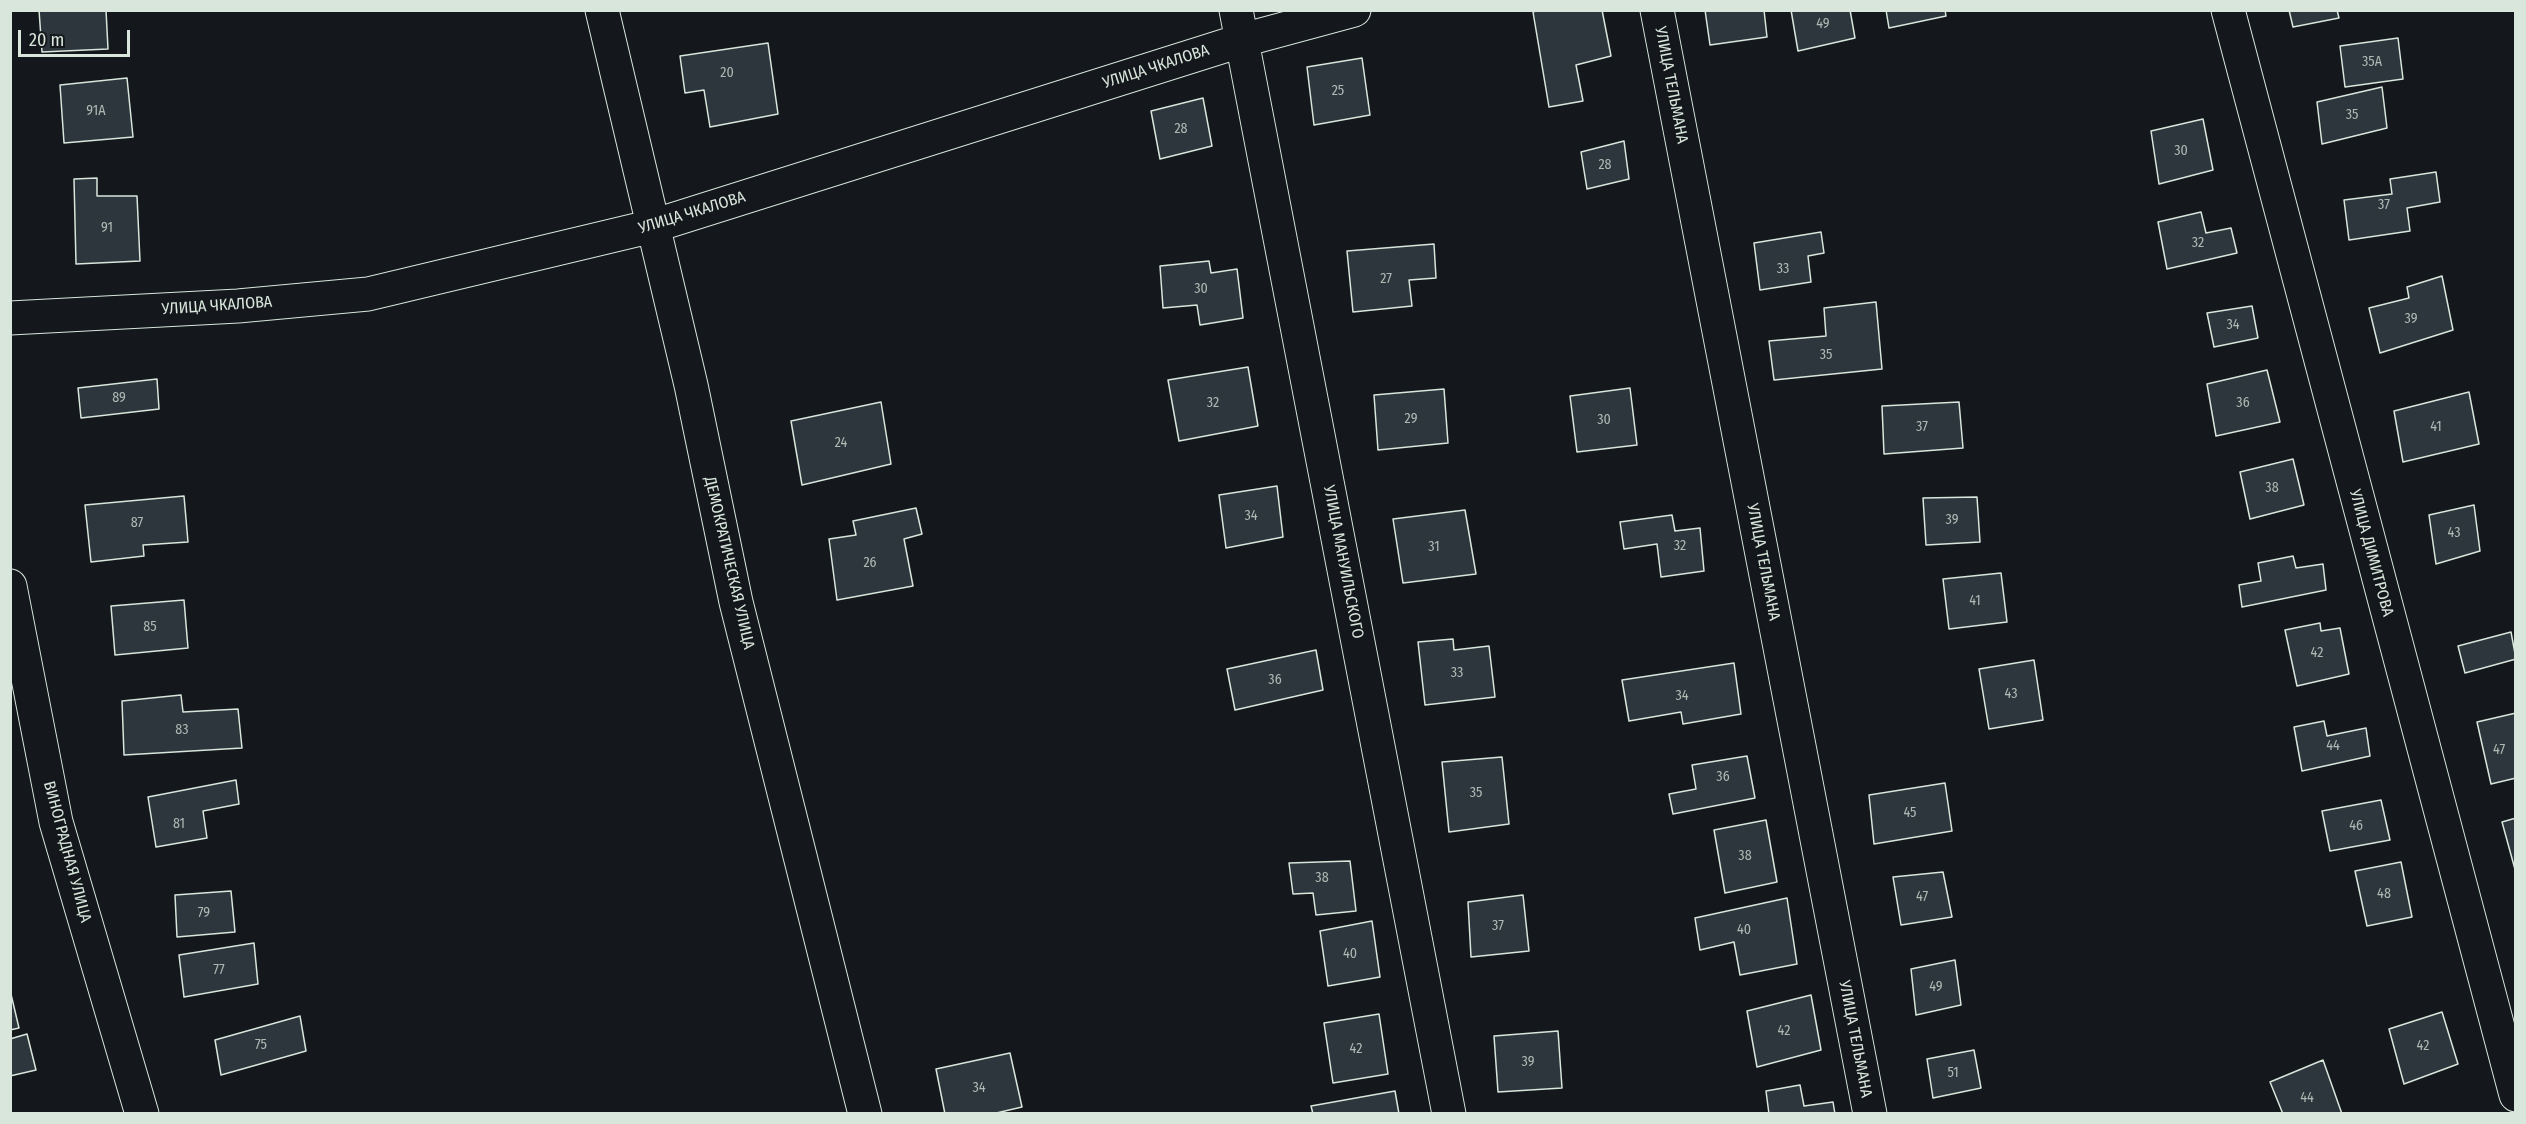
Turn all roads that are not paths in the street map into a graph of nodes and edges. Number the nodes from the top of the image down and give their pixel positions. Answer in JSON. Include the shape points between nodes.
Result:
{"nodes":[{"id":1,"x":602,"y":10,"type":"edge"},
{"id":2,"x":1354,"y":10,"type":"edge"},
{"id":3,"x":1657,"y":10,"type":"edge"},
{"id":4,"x":2228,"y":10,"type":"edge"},
{"id":5,"x":1239,"y":25,"type":"edge"},
{"id":6,"x":653,"y":226,"type":"junction"},
{"id":7,"x":10,"y":318,"type":"edge"},
{"id":8,"x":10,"y":586,"type":"edge"},
{"id":9,"x":2515,"y":1089,"type":"edge"},
{"id":10,"x":142,"y":1113,"type":"edge"},
{"id":11,"x":865,"y":1113,"type":"edge"},
{"id":12,"x":1449,"y":1113,"type":"edge"},
{"id":13,"x":1869,"y":1113,"type":"edge"}],
"edges":[{"from":1,"to":6,"type":"street","name":"ДЕМОКРАТИЧЕСКАЯ УЛИЦА"},
{"from":2,"to":5,"type":"street","name":"УЛИЦА ЧКАЛОВА"},
{"from":3,"to":13,"type":"street","name":"УЛИЦА ТЕЛЬМАНА"},
{"from":4,"to":9,"type":"street","name":"УЛИЦА ДИМИТРОВА"},
{"from":5,"to":6,"type":"street","name":"УЛИЦА ЧКАЛОВА"},
{"from":5,"to":12,"type":"street","name":"УЛИЦА МАНУИЛЬСКОГО"},
{"from":6,"to":7,"type":"street","name":"УЛИЦА ЧКАЛОВА","via":[[368,294],[238,306]]},
{"from":6,"to":11,"type":"street","name":"ДЕМОКРАТИЧЕСКАЯ УЛИЦА","via":[[736,602]]},
{"from":8,"to":10,"type":"street","name":"ВИНОГРАДНАЯ УЛИЦА","via":[[56,822]]}]}
